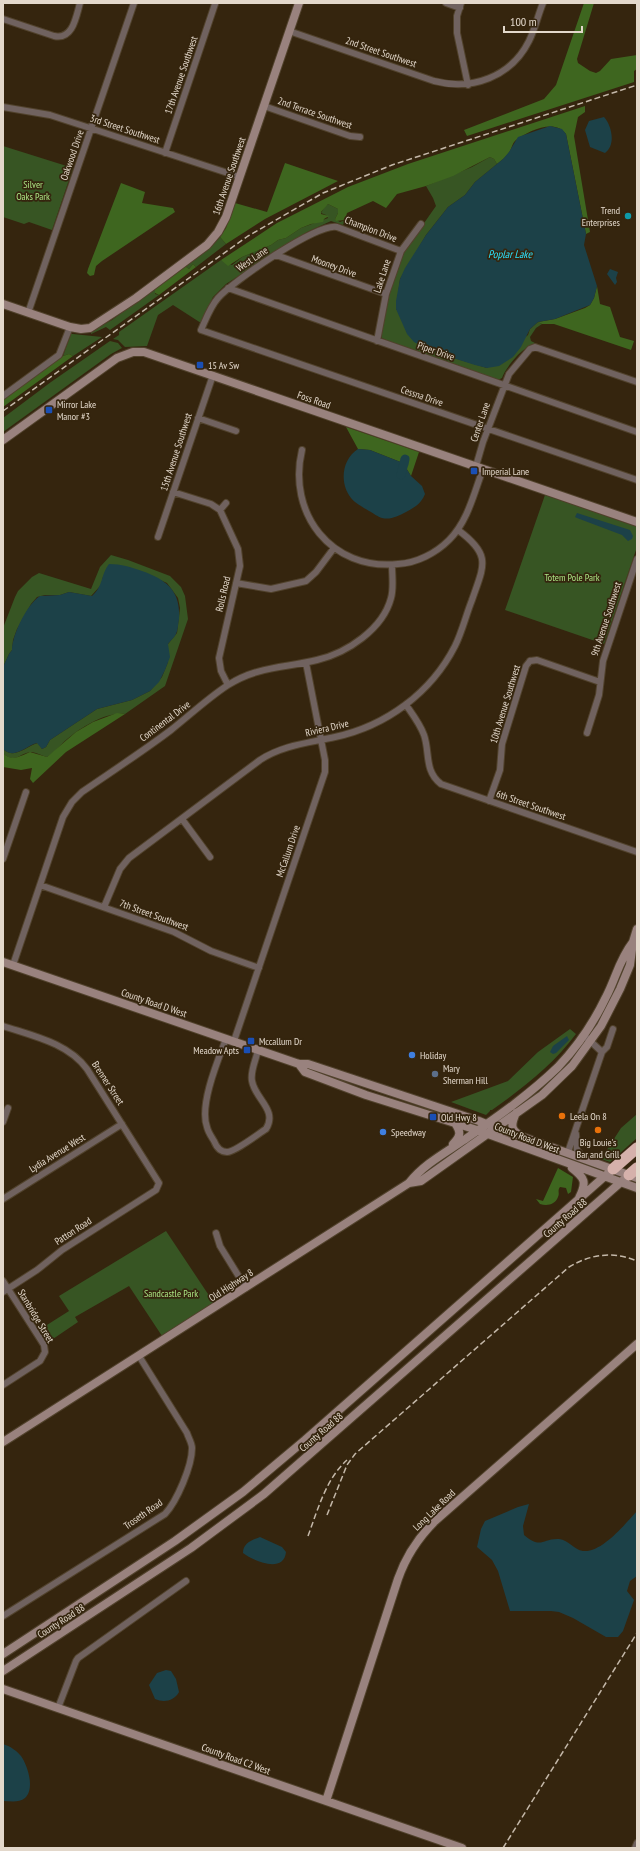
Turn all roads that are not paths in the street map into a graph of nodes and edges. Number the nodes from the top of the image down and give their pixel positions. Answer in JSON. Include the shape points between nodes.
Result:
{"nodes":[{"id":1,"x":80,"y":3,"type":"edge"},
{"id":2,"x":134,"y":3,"type":"edge"},
{"id":3,"x":299,"y":3,"type":"edge"},
{"id":4,"x":446,"y":3,"type":"edge"},
{"id":5,"x":543,"y":3,"type":"edge"},
{"id":6,"x":216,"y":4,"type":"edge"},
{"id":7,"x":460,"y":5,"type":"edge"},
{"id":8,"x":3,"y":19,"type":"edge"},
{"id":9,"x":289,"y":31,"type":"junction"},
{"id":10,"x":468,"y":85,"type":"junction"},
{"id":11,"x":264,"y":106,"type":"junction"},
{"id":12,"x":3,"y":107,"type":"edge"},
{"id":13,"x":91,"y":129,"type":"junction"},
{"id":14,"x":360,"y":137,"type":"dead end"},
{"id":15,"x":165,"y":153,"type":"junction"},
{"id":16,"x":240,"y":177,"type":"junction"},
{"id":17,"x":422,"y":224,"type":"dead end"},
{"id":18,"x":333,"y":226,"type":"joint"},
{"id":19,"x":401,"y":251,"type":"junction"},
{"id":20,"x":276,"y":255,"type":"junction"},
{"id":21,"x":228,"y":288,"type":"junction"},
{"id":22,"x":386,"y":294,"type":"junction"},
{"id":23,"x":3,"y":304,"type":"edge"},
{"id":24,"x":28,"y":312,"type":"junction"},
{"id":25,"x":70,"y":327,"type":"junction"},
{"id":26,"x":201,"y":330,"type":"joint"},
{"id":27,"x":377,"y":341,"type":"junction"},
{"id":28,"x":213,"y":375,"type":"junction"},
{"id":29,"x":637,"y":382,"type":"edge"},
{"id":30,"x":504,"y":385,"type":"junction"},
{"id":31,"x":3,"y":396,"type":"edge"},
{"id":32,"x":198,"y":418,"type":"junction"},
{"id":33,"x":488,"y":429,"type":"junction"},
{"id":34,"x":236,"y":431,"type":"dead end"},
{"id":35,"x":637,"y":432,"type":"edge"},
{"id":36,"x":3,"y":440,"type":"edge"},
{"id":37,"x":302,"y":450,"type":"dead end"},
{"id":38,"x":480,"y":468,"type":"junction"},
{"id":39,"x":637,"y":480,"type":"edge"},
{"id":40,"x":173,"y":492,"type":"junction"},
{"id":41,"x":226,"y":503,"type":"dead end"},
{"id":42,"x":220,"y":510,"type":"junction"},
{"id":43,"x":637,"y":522,"type":"edge"},
{"id":44,"x":458,"y":530,"type":"junction"},
{"id":45,"x":158,"y":536,"type":"dead end"},
{"id":46,"x":334,"y":548,"type":"junction"},
{"id":47,"x":637,"y":559,"type":"edge"},
{"id":48,"x":392,"y":565,"type":"junction"},
{"id":49,"x":236,"y":582,"type":"junction"},
{"id":50,"x":306,"y":663,"type":"junction"},
{"id":51,"x":600,"y":682,"type":"junction"},
{"id":52,"x":228,"y":685,"type":"junction"},
{"id":53,"x":406,"y":705,"type":"junction"},
{"id":54,"x":586,"y":733,"type":"dead end"},
{"id":55,"x":322,"y":740,"type":"junction"},
{"id":56,"x":26,"y":792,"type":"dead end"},
{"id":57,"x":489,"y":801,"type":"junction"},
{"id":58,"x":182,"y":819,"type":"junction"},
{"id":59,"x":637,"y":852,"type":"edge"},
{"id":60,"x":210,"y":857,"type":"dead end"},
{"id":61,"x":3,"y":858,"type":"edge"},
{"id":62,"x":40,"y":885,"type":"junction"},
{"id":63,"x":104,"y":907,"type":"junction"},
{"id":64,"x":637,"y":929,"type":"edge"},
{"id":65,"x":635,"y":943,"type":"edge"},
{"id":66,"x":3,"y":962,"type":"edge"},
{"id":67,"x":13,"y":966,"type":"junction"},
{"id":68,"x":259,"y":968,"type":"junction"},
{"id":69,"x":3,"y":1026,"type":"edge"},
{"id":70,"x":613,"y":1029,"type":"dead end"},
{"id":71,"x":584,"y":1035,"type":"junction"},
{"id":72,"x":230,"y":1040,"type":"junction"},
{"id":73,"x":591,"y":1041,"type":"junction"},
{"id":74,"x":258,"y":1050,"type":"junction"},
{"id":75,"x":602,"y":1052,"type":"junction"},
{"id":76,"x":299,"y":1064,"type":"junction"},
{"id":77,"x":8,"y":1108,"type":"dead end"},
{"id":78,"x":516,"y":1113,"type":"junction"},
{"id":79,"x":3,"y":1122,"type":"edge"},
{"id":80,"x":455,"y":1123,"type":"junction"},
{"id":81,"x":122,"y":1124,"type":"junction"},
{"id":82,"x":486,"y":1124,"type":"junction"},
{"id":83,"x":496,"y":1128,"type":"junction"},
{"id":84,"x":576,"y":1129,"type":"junction"},
{"id":85,"x":477,"y":1130,"type":"junction"},
{"id":86,"x":488,"y":1134,"type":"junction"},
{"id":87,"x":520,"y":1136,"type":"junction"},
{"id":88,"x":637,"y":1148,"type":"edge"},
{"id":89,"x":448,"y":1149,"type":"junction"},
{"id":90,"x":568,"y":1152,"type":"junction"},
{"id":91,"x":584,"y":1159,"type":"junction"},
{"id":92,"x":566,"y":1164,"type":"junction"},
{"id":93,"x":613,"y":1169,"type":"junction"},
{"id":94,"x":631,"y":1176,"type":"edge"},
{"id":95,"x":604,"y":1177,"type":"junction"},
{"id":96,"x":409,"y":1183,"type":"junction"},
{"id":97,"x":637,"y":1188,"type":"edge"},
{"id":98,"x":156,"y":1190,"type":"joint"},
{"id":99,"x":3,"y":1199,"type":"edge"},
{"id":100,"x":579,"y":1199,"type":"junction"},
{"id":101,"x":216,"y":1233,"type":"dead end"},
{"id":102,"x":3,"y":1281,"type":"edge"},
{"id":103,"x":246,"y":1288,"type":"junction"},
{"id":104,"x":6,"y":1290,"type":"edge"},
{"id":105,"x":637,"y":1344,"type":"edge"},
{"id":106,"x":139,"y":1356,"type":"junction"},
{"id":107,"x":3,"y":1385,"type":"edge"},
{"id":108,"x":3,"y":1442,"type":"edge"},
{"id":109,"x":186,"y":1581,"type":"dead end"},
{"id":110,"x":3,"y":1616,"type":"edge"},
{"id":111,"x":3,"y":1654,"type":"edge"},
{"id":112,"x":3,"y":1671,"type":"edge"},
{"id":113,"x":3,"y":1689,"type":"edge"},
{"id":114,"x":58,"y":1708,"type":"junction"},
{"id":115,"x":326,"y":1801,"type":"junction"},
{"id":116,"x":637,"y":1843,"type":"edge"},
{"id":117,"x":462,"y":1848,"type":"edge"},
{"id":118,"x":635,"y":1848,"type":"edge"}],
"edges":[{"from":1,"to":8,"type":"street","via":[[71,31],[61,37]]},
{"from":2,"to":13,"type":"street","name":"Oakwood Drive"},
{"from":3,"to":9,"type":"street","name":"16th Avenue Southwest"},
{"from":4,"to":7,"type":"street"},
{"from":5,"to":10,"type":"street","via":[[530,40],[518,57],[495,76]]},
{"from":6,"to":15,"type":"street","name":"17th Avenue Southwest"},
{"from":7,"to":10,"type":"street","via":[[456,22],[457,33]]},
{"from":9,"to":10,"type":"street","name":"2nd Street Southwest","via":[[434,81]]},
{"from":9,"to":11,"type":"street","name":"16th Avenue Southwest"},
{"from":11,"to":14,"type":"street","name":"2nd Terrace Southwest","via":[[350,136]]},
{"from":11,"to":16,"type":"street","name":"16th Avenue Southwest"},
{"from":12,"to":13,"type":"street","name":"3rd Street Southwest","via":[[39,113]]},
{"from":13,"to":15,"type":"street","name":"3rd Street Southwest"},
{"from":13,"to":24,"type":"street","name":"Oakwood Drive"},
{"from":15,"to":16,"type":"street","name":"3rd Street Southwest"},
{"from":16,"to":25,"type":"street","name":"16th Avenue Southwest","via":[[222,225],[207,245],[96,325],[81,329]]},
{"from":17,"to":19,"type":"street","name":"Lake Lane"},
{"from":18,"to":19,"type":"street","name":"Champion Drive"},
{"from":18,"to":20,"type":"street","name":"West Lane","via":[[305,237]]},
{"from":19,"to":22,"type":"street","name":"Lake Lane"},
{"from":20,"to":21,"type":"street","name":"West Lane"},
{"from":20,"to":22,"type":"street","name":"Mooney Drive"},
{"from":21,"to":26,"type":"street","name":"West Lane","via":[[212,306]]},
{"from":21,"to":27,"type":"street","name":"Piper Drive"},
{"from":22,"to":27,"type":"street","name":"Lake Lane"},
{"from":23,"to":24,"type":"street","name":"16th Avenue Southwest"},
{"from":24,"to":25,"type":"street","name":"16th Avenue Southwest"},
{"from":25,"to":31,"type":"street","via":[[59,355]]},
{"from":26,"to":33,"type":"street","name":"Cessna Drive"},
{"from":27,"to":30,"type":"street","name":"Piper Drive"},
{"from":28,"to":32,"type":"street","name":"15th Avenue Southwest"},
{"from":28,"to":36,"type":"street","name":"Foss Road","via":[[144,352],[126,354]]},
{"from":28,"to":38,"type":"street","name":"Foss Road"},
{"from":29,"to":30,"type":"street","name":"Center Lane","via":[[535,347],[530,349],[509,374]]},
{"from":30,"to":33,"type":"street","name":"Center Lane"},
{"from":30,"to":35,"type":"street","name":"Piper Drive"},
{"from":32,"to":34,"type":"street"},
{"from":32,"to":40,"type":"street","name":"15th Avenue Southwest"},
{"from":33,"to":38,"type":"street","name":"Center Lane"},
{"from":33,"to":39,"type":"street","name":"Cessna Drive"},
{"from":37,"to":46,"type":"street","via":[[298,472],[302,502],[310,522]]},
{"from":38,"to":43,"type":"street","name":"Foss Road"},
{"from":38,"to":44,"type":"street","via":[[471,504]]},
{"from":40,"to":42,"type":"street","via":[[211,504]]},
{"from":40,"to":45,"type":"street","name":"15th Avenue Southwest"},
{"from":41,"to":42,"type":"street"},
{"from":42,"to":49,"type":"street","name":"Rolls Road","via":[[240,554]]},
{"from":44,"to":48,"type":"street","via":[[431,554]]},
{"from":44,"to":53,"type":"street","name":"Riviera Drive","via":[[474,542],[480,551],[482,572],[449,656],[429,683]]},
{"from":46,"to":48,"type":"street","via":[[365,562]]},
{"from":46,"to":49,"type":"street","via":[[306,581],[271,589]]},
{"from":47,"to":51,"type":"street","name":"9th Avenue Southwest","via":[[603,661]]},
{"from":48,"to":50,"type":"street","name":"Continental Drive","via":[[392,597],[385,612],[372,628],[342,650]]},
{"from":49,"to":52,"type":"street","name":"Rolls Road","via":[[219,658],[221,671]]},
{"from":50,"to":52,"type":"street","name":"Continental Drive","via":[[269,668]]},
{"from":50,"to":55,"type":"street","name":"McCallum Drive"},
{"from":51,"to":54,"type":"street","name":"9th Avenue Southwest","via":[[600,695]]},
{"from":51,"to":57,"type":"street","name":"10th Avenue Southwest","via":[[529,659],[504,736],[500,770]]},
{"from":52,"to":62,"type":"street","name":"Continental Drive","via":[[72,802],[63,817]]},
{"from":53,"to":55,"type":"street","name":"Riviera Drive","via":[[369,726]]},
{"from":53,"to":57,"type":"street","name":"6th Street Southwest","via":[[424,735],[432,776],[441,784]]},
{"from":55,"to":58,"type":"street","name":"Riviera Drive","via":[[269,754]]},
{"from":55,"to":68,"type":"street","name":"McCallum Drive","via":[[325,760],[323,779]]},
{"from":56,"to":61,"type":"street"},
{"from":57,"to":59,"type":"street","name":"6th Street Southwest"},
{"from":58,"to":60,"type":"street"},
{"from":58,"to":63,"type":"street","name":"Riviera Drive","via":[[129,858],[120,869]]},
{"from":62,"to":63,"type":"street","name":"7th Street Southwest"},
{"from":62,"to":67,"type":"street","name":"Continental Drive"},
{"from":63,"to":68,"type":"street","name":"7th Street Southwest","via":[[174,932],[211,951]]},
{"from":64,"to":65,"type":"street"},
{"from":65,"to":71,"type":"street","name":"Old Highway 8","via":[[623,955],[606,997]]},
{"from":65,"to":73,"type":"street","name":"Old Highway 8","via":[[620,989]]},
{"from":66,"to":67,"type":"street","name":"County Road D West"},
{"from":67,"to":72,"type":"street","name":"County Road D West"},
{"from":68,"to":72,"type":"street","name":"McCallum Drive"},
{"from":69,"to":81,"type":"street","name":"Brenner Street","via":[[62,1047],[78,1058]]},
{"from":70,"to":75,"type":"street","via":[[607,1047]]},
{"from":71,"to":73,"type":"street"},
{"from":71,"to":82,"type":"street","name":"Old Highway 8","via":[[559,1066],[534,1090]]},
{"from":72,"to":74,"type":"street","name":"County Road D West"},
{"from":72,"to":74,"type":"street","name":"McCallum Drive","via":[[208,1095],[205,1112],[206,1126],[216,1146],[222,1151],[229,1152],[270,1124],[269,1113],[251,1080]]},
{"from":73,"to":75,"type":"street"},
{"from":73,"to":78,"type":"street","name":"Old Highway 8","via":[[560,1079]]},
{"from":74,"to":76,"type":"street","name":"County Road D West"},
{"from":75,"to":84,"type":"street"},
{"from":76,"to":80,"type":"street","name":"County Road D West","via":[[305,1072]]},
{"from":76,"to":82,"type":"street","name":"County Road D West","via":[[308,1064]]},
{"from":77,"to":79,"type":"street"},
{"from":78,"to":83,"type":"street","name":"Old Highway 8"},
{"from":78,"to":87,"type":"street","via":[[512,1127]]},
{"from":80,"to":85,"type":"street","name":"County Road D West"},
{"from":80,"to":89,"type":"street","via":[[460,1137]]},
{"from":81,"to":98,"type":"street","name":"Brenner Street","via":[[158,1180],[159,1186]]},
{"from":81,"to":99,"type":"street","name":"Lydia Avenue West"},
{"from":82,"to":83,"type":"street","name":"County Road D West"},
{"from":82,"to":85,"type":"street","name":"Old Highway 8"},
{"from":83,"to":86,"type":"street","name":"Old Highway 8"},
{"from":83,"to":87,"type":"street","name":"County Road D West"},
{"from":84,"to":90,"type":"street"},
{"from":84,"to":91,"type":"street","via":[[578,1150]]},
{"from":85,"to":86,"type":"street","name":"County Road D West"},
{"from":85,"to":89,"type":"street","name":"Old Highway 8"},
{"from":86,"to":92,"type":"street","name":"County Road D West"},
{"from":86,"to":96,"type":"street","name":"Old Highway 8","via":[[421,1181]]},
{"from":87,"to":90,"type":"street","name":"County Road D West"},
{"from":88,"to":93,"type":"highway"},
{"from":89,"to":96,"type":"street","name":"Old Highway 8"},
{"from":90,"to":91,"type":"street","name":"County Road D West"},
{"from":91,"to":93,"type":"street","name":"County Road D West"},
{"from":92,"to":95,"type":"street","name":"County Road D West"},
{"from":92,"to":100,"type":"street","via":[[580,1173],[584,1180]]},
{"from":93,"to":94,"type":"street","name":"County Road D West"},
{"from":93,"to":95,"type":"street","name":"County Road 88"},
{"from":94,"to":95,"type":"street","name":"County Road D West"},
{"from":94,"to":97,"type":"street","name":"County Road D West"},
{"from":94,"to":112,"type":"street","name":"County Road 88","via":[[259,1498],[191,1548]]},
{"from":95,"to":100,"type":"street","name":"County Road 88"},
{"from":96,"to":103,"type":"street","name":"Old Highway 8"},
{"from":98,"to":104,"type":"street","name":"Patton Road","via":[[62,1250]]},
{"from":100,"to":111,"type":"street","name":"County Road 88","via":[[243,1492],[169,1545]]},
{"from":101,"to":103,"type":"street","via":[[220,1246]]},
{"from":102,"to":104,"type":"street","name":"Stanbridge Street"},
{"from":103,"to":106,"type":"street","name":"Old Highway 8"},
{"from":104,"to":107,"type":"street","name":"Stanbridge Street","via":[[44,1345],[46,1352],[40,1361]]},
{"from":105,"to":115,"type":"street","name":"Long Lake Road","via":[[435,1521],[416,1543],[398,1580]]},
{"from":106,"to":108,"type":"street","name":"Old Highway 8"},
{"from":106,"to":110,"type":"street","name":"Troseth Road","via":[[187,1433],[192,1447],[178,1496],[165,1514]]},
{"from":109,"to":114,"type":"street","via":[[78,1658]]},
{"from":113,"to":114,"type":"street","name":"County Road C2 West"},
{"from":114,"to":115,"type":"street","name":"County Road C2 West"},
{"from":115,"to":117,"type":"street","name":"County Road C2 West"},
{"from":116,"to":118,"type":"street"}]}
